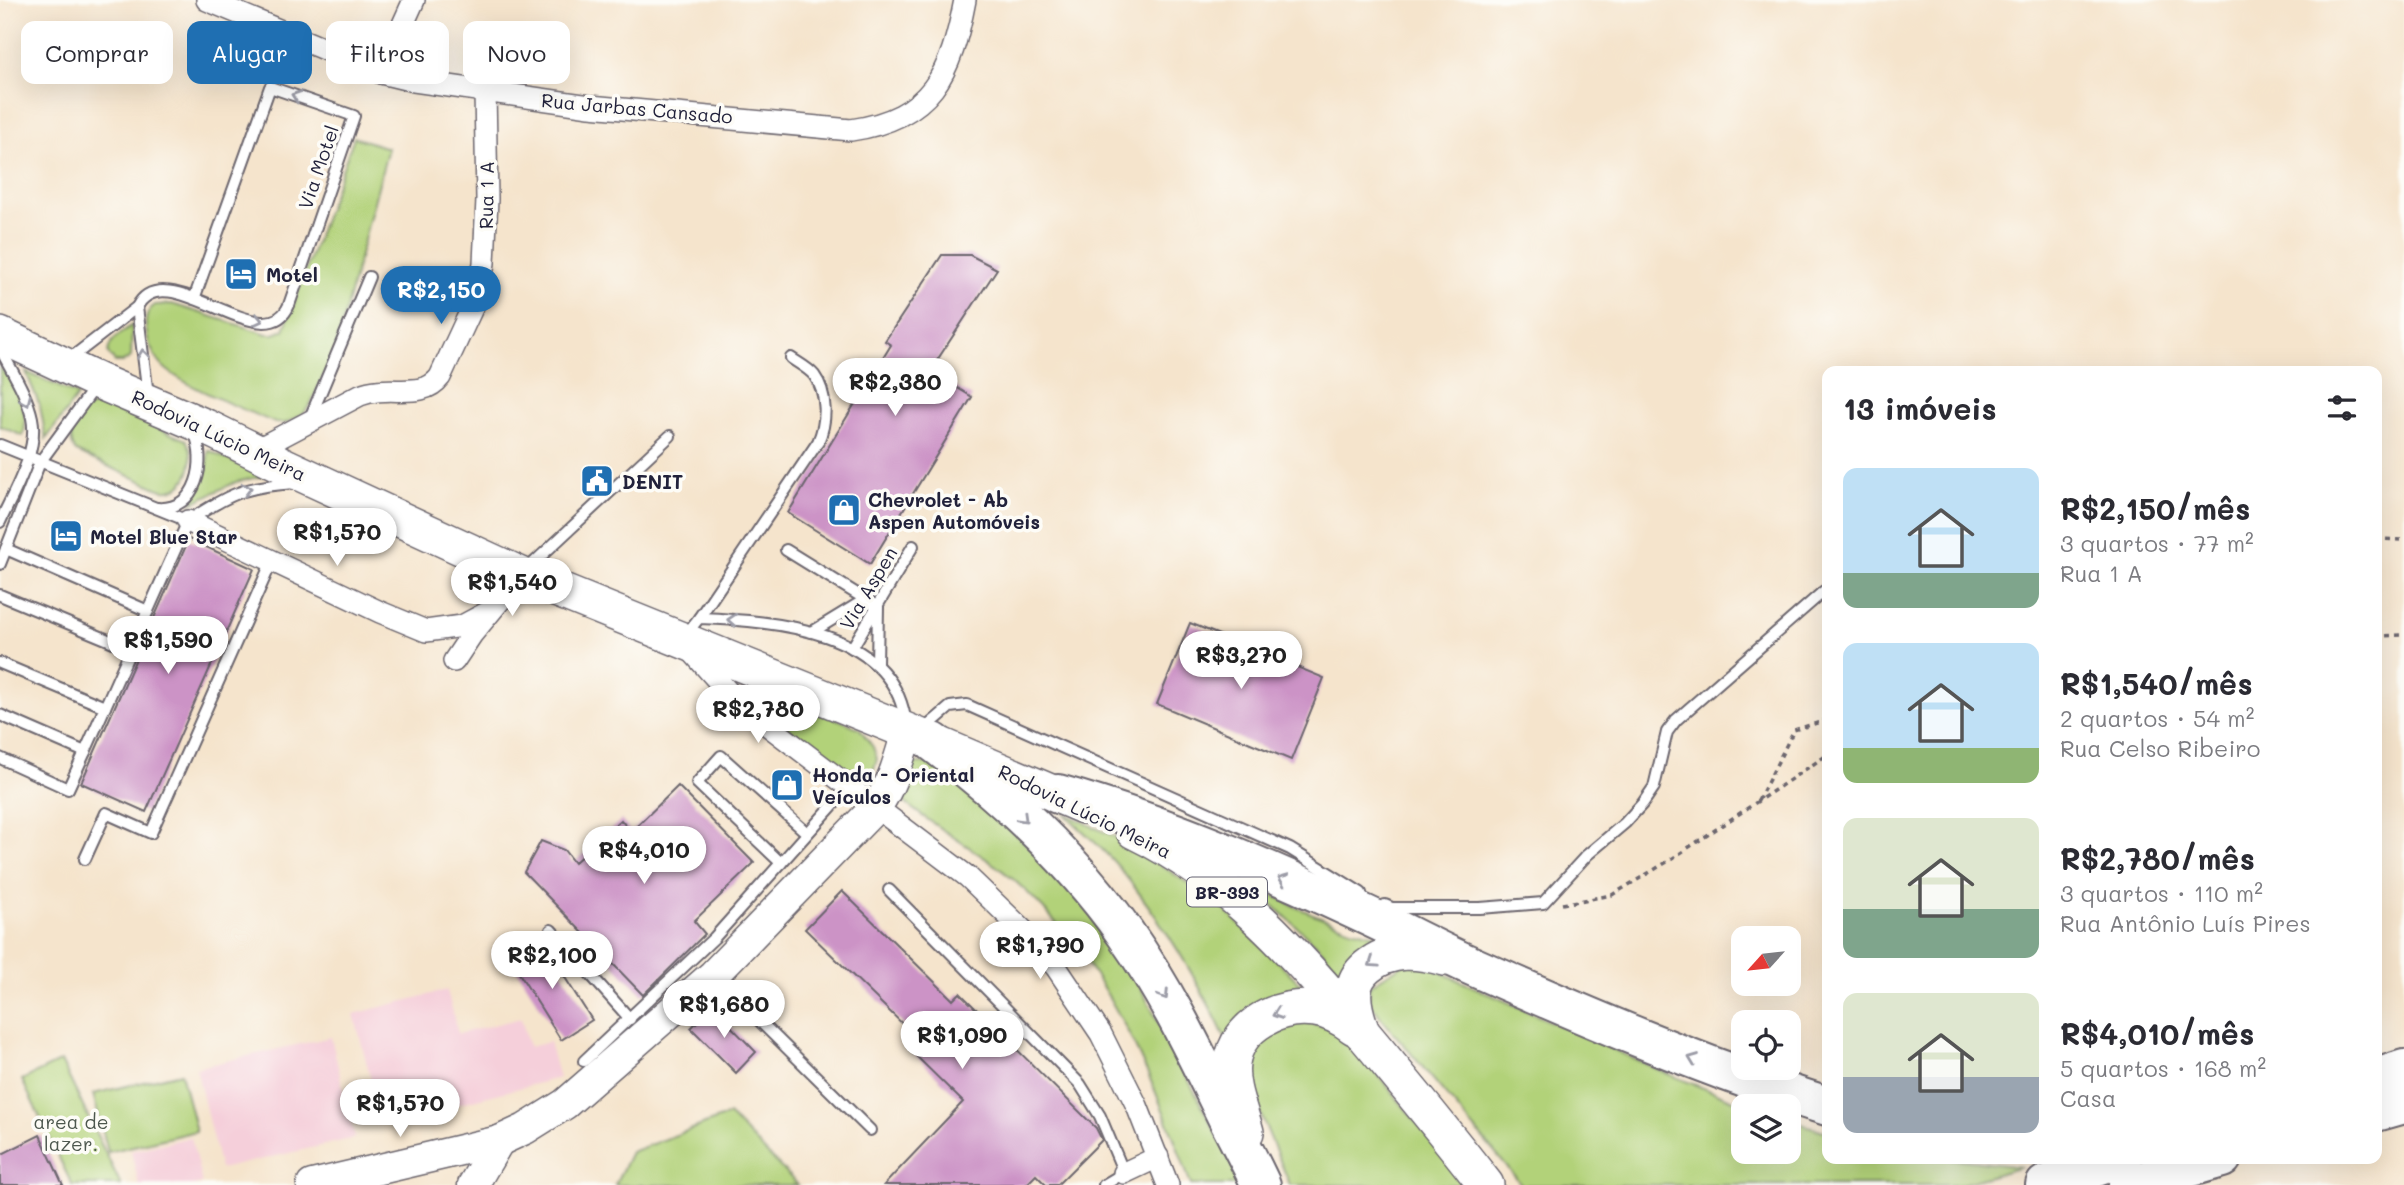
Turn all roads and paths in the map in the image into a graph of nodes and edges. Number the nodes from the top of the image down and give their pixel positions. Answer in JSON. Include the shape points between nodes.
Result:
{"nodes":[{"id":1,"x":207,"y":0,"type":"edge"},
{"id":2,"x":414,"y":0,"type":"edge"},
{"id":3,"x":965,"y":0,"type":"edge"},
{"id":4,"x":405,"y":21,"type":"edge"},
{"id":5,"x":326,"y":50,"type":"edge"},
{"id":6,"x":433,"y":84,"type":"edge"},
{"id":7,"x":485,"y":92,"type":"junction"},
{"id":8,"x":369,"y":277,"type":"dead end"},
{"id":9,"x":194,"y":299,"type":"junction"},
{"id":10,"x":137,"y":307,"type":"junction"},
{"id":11,"x":0,"y":335,"type":"edge"},
{"id":12,"x":0,"y":348,"type":"edge"},
{"id":13,"x":790,"y":358,"type":"dead end"},
{"id":14,"x":62,"y":365,"type":"junction"},
{"id":15,"x":98,"y":382,"type":"junction"},
{"id":16,"x":148,"y":401,"type":"junction"},
{"id":17,"x":185,"y":418,"type":"junction"},
{"id":18,"x":308,"y":424,"type":"junction"},
{"id":19,"x":670,"y":436,"type":"dead end"},
{"id":20,"x":0,"y":445,"type":"edge"},
{"id":21,"x":254,"y":451,"type":"junction"},
{"id":22,"x":28,"y":458,"type":"junction"},
{"id":23,"x":40,"y":462,"type":"junction"},
{"id":24,"x":323,"y":482,"type":"junction"},
{"id":25,"x":154,"y":508,"type":"junction"},
{"id":26,"x":188,"y":521,"type":"junction"},
{"id":27,"x":0,"y":522,"type":"edge"},
{"id":28,"x":2382,"y":539,"type":"edge"},
{"id":29,"x":2404,"y":540,"type":"edge"},
{"id":30,"x":913,"y":546,"type":"dead end"},
{"id":31,"x":6,"y":549,"type":"junction"},
{"id":32,"x":786,"y":550,"type":"dead end"},
{"id":33,"x":272,"y":561,"type":"junction"},
{"id":34,"x":0,"y":564,"type":"edge"},
{"id":35,"x":521,"y":575,"type":"junction"},
{"id":36,"x":1822,"y":593,"type":"edge"},
{"id":37,"x":0,"y":595,"type":"edge"},
{"id":38,"x":866,"y":600,"type":"junction"},
{"id":39,"x":878,"y":607,"type":"junction"},
{"id":40,"x":148,"y":611,"type":"junction"},
{"id":41,"x":490,"y":611,"type":"junction"},
{"id":42,"x":690,"y":628,"type":"junction"},
{"id":43,"x":811,"y":632,"type":"junction"},
{"id":44,"x":2404,"y":635,"type":"edge"},
{"id":45,"x":2382,"y":636,"type":"edge"},
{"id":46,"x":852,"y":648,"type":"junction"},
{"id":47,"x":130,"y":649,"type":"junction"},
{"id":48,"x":454,"y":660,"type":"dead end"},
{"id":49,"x":0,"y":663,"type":"edge"},
{"id":50,"x":877,"y":664,"type":"junction"},
{"id":51,"x":105,"y":706,"type":"junction"},
{"id":52,"x":0,"y":715,"type":"edge"},
{"id":53,"x":1822,"y":722,"type":"edge"},
{"id":54,"x":919,"y":736,"type":"junction"},
{"id":55,"x":85,"y":752,"type":"junction"},
{"id":56,"x":0,"y":758,"type":"edge"},
{"id":57,"x":1822,"y":758,"type":"edge"},
{"id":58,"x":849,"y":787,"type":"junction"},
{"id":59,"x":1058,"y":794,"type":"junction"},
{"id":60,"x":1757,"y":803,"type":"junction"},
{"id":61,"x":876,"y":807,"type":"junction"},
{"id":62,"x":807,"y":833,"type":"junction"},
{"id":63,"x":85,"y":859,"type":"dead end"},
{"id":64,"x":781,"y":863,"type":"junction"},
{"id":65,"x":889,"y":890,"type":"dead end"},
{"id":66,"x":1543,"y":904,"type":"junction"},
{"id":67,"x":1390,"y":917,"type":"junction"},
{"id":68,"x":551,"y":930,"type":"dead end"},
{"id":69,"x":1462,"y":961,"type":"junction"},
{"id":70,"x":713,"y":975,"type":"junction"},
{"id":71,"x":630,"y":1020,"type":"junction"},
{"id":72,"x":1362,"y":1033,"type":"junction"},
{"id":73,"x":584,"y":1061,"type":"dead end"},
{"id":74,"x":2404,"y":1069,"type":"edge"},
{"id":75,"x":2382,"y":1076,"type":"edge"},
{"id":76,"x":1822,"y":1104,"type":"edge"},
{"id":77,"x":2404,"y":1104,"type":"edge"},
{"id":78,"x":2382,"y":1110,"type":"edge"},
{"id":79,"x":870,"y":1130,"type":"dead end"},
{"id":80,"x":499,"y":1141,"type":"junction"},
{"id":81,"x":1158,"y":1157,"type":"junction"},
{"id":82,"x":2105,"y":1164,"type":"edge"},
{"id":83,"x":2201,"y":1164,"type":"edge"},
{"id":84,"x":1124,"y":1173,"type":"junction"},
{"id":85,"x":1261,"y":1184,"type":"edge"},
{"id":86,"x":312,"y":1185,"type":"edge"},
{"id":87,"x":473,"y":1185,"type":"edge"},
{"id":88,"x":1104,"y":1185,"type":"edge"},
{"id":89,"x":1168,"y":1185,"type":"edge"},
{"id":90,"x":1486,"y":1185,"type":"edge"},
{"id":91,"x":2045,"y":1185,"type":"edge"},
{"id":92,"x":2128,"y":1185,"type":"edge"}],
"edges":[{"from":1,"to":5,"type":"street","name":"Rua Jarbas Cansado"},
{"from":2,"to":4,"type":"street"},
{"from":3,"to":7,"type":"street","name":"Rua Jarbas Cansado","via":[[958,37],[939,81],[910,111],[873,126],[851,130]]},
{"from":6,"to":7,"type":"street","name":"Rua Jarbas Cansado"},
{"from":7,"to":18,"type":"street","name":"Rua 1 A","via":[[484,263],[479,293],[446,367],[428,388],[370,391]]},
{"from":8,"to":18,"type":"lane"},
{"from":9,"to":9,"type":"lane","name":"Via Motel","one_way":true,"via":[[264,324],[286,313],[354,116],[270,87]]},
{"from":9,"to":10,"type":"lane","via":[[158,291]]},
{"from":10,"to":14,"type":"lane"},
{"from":16,"to":10,"type":"lane","one_way":true},
{"from":11,"to":14,"type":"main road","name":"Rodovia Lúcio Meira","number":"BR-393"},
{"from":12,"to":22,"type":"lane","one_way":true,"via":[[32,418]]},
{"from":13,"to":42,"type":"lane","via":[[810,372],[820,387],[822,432]]},
{"from":14,"to":15,"type":"main road","name":"Rodovia Lúcio Meira","number":"BR-393"},
{"from":15,"to":16,"type":"main road","name":"Rodovia Lúcio Meira","number":"BR-393"},
{"from":15,"to":23,"type":"lane"},
{"from":16,"to":17,"type":"main road","name":"Rodovia Lúcio Meira","number":"BR-393"},
{"from":17,"to":21,"type":"main road","name":"Rodovia Lúcio Meira","number":"BR-393"},
{"from":17,"to":25,"type":"lane","via":[[199,442],[199,474],[179,503]]},
{"from":18,"to":21,"type":"street","name":"Rua 1 A"},
{"from":19,"to":35,"type":"lane"},
{"from":20,"to":22,"type":"lane"},
{"from":21,"to":24,"type":"main road","name":"Rodovia Lúcio Meira","number":"BR-393"},
{"from":22,"to":23,"type":"lane"},
{"from":22,"to":27,"type":"lane"},
{"from":23,"to":25,"type":"lane"},
{"from":23,"to":31,"type":"lane"},
{"from":26,"to":24,"type":"lane","one_way":true,"via":[[221,499],[251,487]]},
{"from":24,"to":35,"type":"main road","name":"Rodovia Lúcio Meira","number":"BR-393"},
{"from":25,"to":26,"type":"lane"},
{"from":26,"to":33,"type":"street"},
{"from":26,"to":40,"type":"lane"},
{"from":28,"to":29,"type":"path"},
{"from":30,"to":39,"type":"lane","name":"Via Aspen"},
{"from":31,"to":34,"type":"lane"},
{"from":31,"to":40,"type":"lane"},
{"from":32,"to":38,"type":"lane"},
{"from":33,"to":41,"type":"street","via":[[426,631],[463,626]]},
{"from":33,"to":63,"type":"lane","via":[[151,833],[106,813]]},
{"from":35,"to":41,"type":"street"},
{"from":35,"to":42,"type":"main road","name":"Rodovia Lúcio Meira","number":"BR-393"},
{"from":36,"to":66,"type":"lane","via":[[1676,720],[1667,732],[1654,787],[1643,803]]},
{"from":37,"to":47,"type":"lane"},
{"from":38,"to":39,"type":"lane"},
{"from":38,"to":43,"type":"lane"},
{"from":39,"to":46,"type":"lane","name":"Via Aspen"},
{"from":39,"to":50,"type":"lane"},
{"from":40,"to":47,"type":"lane"},
{"from":41,"to":48,"type":"street"},
{"from":43,"to":42,"type":"lane","one_way":true,"via":[[769,623]]},
{"from":42,"to":54,"type":"main road","name":"Rodovia Lúcio Meira","number":"BR-393"},
{"from":42,"to":58,"type":"street","via":[[737,702]]},
{"from":43,"to":46,"type":"lane"},
{"from":44,"to":45,"type":"path"},
{"from":46,"to":50,"type":"lane"},
{"from":47,"to":51,"type":"lane"},
{"from":49,"to":51,"type":"lane"},
{"from":50,"to":54,"type":"lane"},
{"from":51,"to":55,"type":"lane"},
{"from":52,"to":55,"type":"lane"},
{"from":53,"to":60,"type":"path","via":[[1794,730]]},
{"from":54,"to":59,"type":"main road","name":"Rodovia Lúcio Meira","number":"BR-393"},
{"from":54,"to":61,"type":"street"},
{"from":54,"to":67,"type":"lane","via":[[950,707],[967,705],[1290,849]]},
{"from":54,"to":85,"type":"highway","one_way":true,"via":[[962,764],[1024,818],[1124,932],[1181,1021]]},
{"from":55,"to":56,"type":"lane","via":[[68,789]]},
{"from":57,"to":60,"type":"path"},
{"from":58,"to":61,"type":"street"},
{"from":58,"to":62,"type":"lane"},
{"from":67,"to":59,"type":"highway","one_way":true,"via":[[1183,835]]},
{"from":59,"to":72,"type":"main road","name":"Rodovia Lúcio Meira","number":"BR-393","via":[[1185,859],[1232,895],[1290,950]]},
{"from":60,"to":66,"type":"path","via":[[1612,895]]},
{"from":61,"to":70,"type":"street"},
{"from":61,"to":81,"type":"street","via":[[968,877],[1056,967],[1106,1045]]},
{"from":62,"to":64,"type":"lane"},
{"from":62,"to":64,"type":"lane","via":[[721,756],[697,783]]},
{"from":64,"to":71,"type":"lane","via":[[714,938]]},
{"from":65,"to":84,"type":"lane","via":[[1080,1084],[1100,1116]]},
{"from":66,"to":67,"type":"lane"},
{"from":67,"to":69,"type":"highway"},
{"from":68,"to":71,"type":"lane"},
{"from":69,"to":72,"type":"main road","one_way":true,"via":[[1407,951],[1372,962],[1356,980],[1354,990]]},
{"from":76,"to":69,"type":"highway","one_way":true,"via":[[1684,1056]]},
{"from":70,"to":79,"type":"lane"},
{"from":70,"to":80,"type":"street","via":[[565,1104]]},
{"from":71,"to":73,"type":"lane"},
{"from":72,"to":85,"type":"main road","one_way":true,"via":[[1329,1012],[1298,1008],[1260,1020],[1238,1043],[1231,1072]]},
{"from":72,"to":90,"type":"main road","name":"Rodovia Lúcio Meira","number":"BR-393"},
{"from":74,"to":75,"type":"highway"},
{"from":77,"to":78,"type":"highway"},
{"from":80,"to":86,"type":"street"},
{"from":80,"to":87,"type":"street"},
{"from":81,"to":84,"type":"street"},
{"from":81,"to":89,"type":"street"},
{"from":82,"to":91,"type":"highway"},
{"from":83,"to":92,"type":"highway"},
{"from":84,"to":88,"type":"lane"}]}
